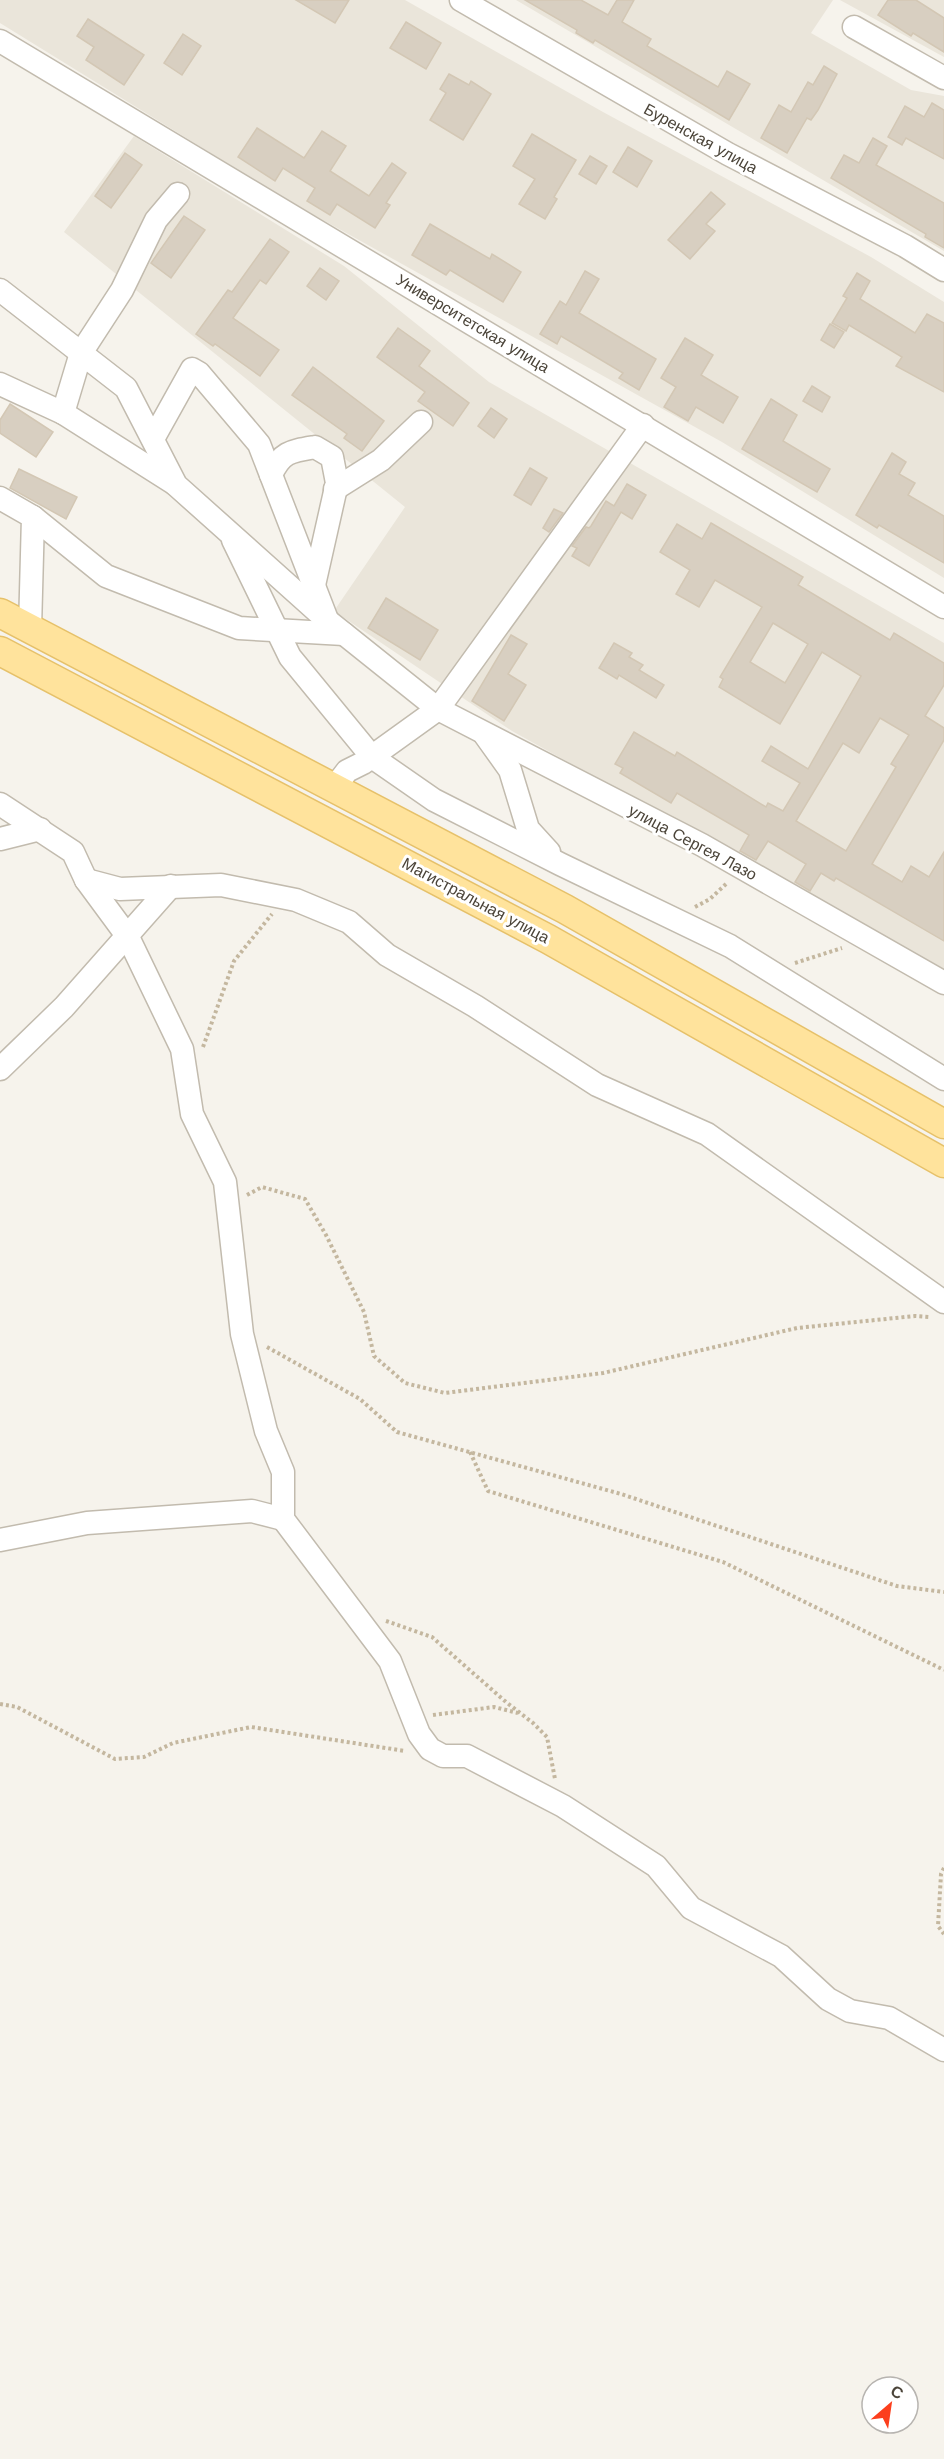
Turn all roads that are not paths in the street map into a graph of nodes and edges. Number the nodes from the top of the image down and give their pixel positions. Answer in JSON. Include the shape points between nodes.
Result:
{"nodes":[{"id":1,"x":461,"y":0,"type":"edge"},
{"id":2,"x":854,"y":27,"type":"dead end"},
{"id":3,"x":0,"y":41,"type":"edge"},
{"id":4,"x":944,"y":78,"type":"edge"},
{"id":5,"x":177,"y":194,"type":"dead end"},
{"id":6,"x":944,"y":270,"type":"edge"},
{"id":7,"x":0,"y":290,"type":"edge"},
{"id":8,"x":81,"y":353,"type":"junction"},
{"id":9,"x":0,"y":384,"type":"edge"},
{"id":10,"x":63,"y":413,"type":"junction"},
{"id":11,"x":421,"y":422,"type":"dead end"},
{"id":12,"x":643,"y":425,"type":"junction"},
{"id":13,"x":153,"y":439,"type":"junction"},
{"id":14,"x":271,"y":475,"type":"junction"},
{"id":15,"x":176,"y":485,"type":"junction"},
{"id":16,"x":335,"y":489,"type":"junction"},
{"id":17,"x":0,"y":498,"type":"edge"},
{"id":18,"x":33,"y":516,"type":"junction"},
{"id":19,"x":230,"y":534,"type":"junction"},
{"id":20,"x":314,"y":585,"type":"junction"},
{"id":21,"x":944,"y":607,"type":"edge"},
{"id":22,"x":0,"y":613,"type":"edge"},
{"id":23,"x":336,"y":628,"type":"junction"},
{"id":24,"x":30,"y":629,"type":"junction"},
{"id":25,"x":276,"y":630,"type":"junction"},
{"id":26,"x":0,"y":651,"type":"edge"},
{"id":27,"x":438,"y":709,"type":"junction"},
{"id":28,"x":483,"y":732,"type":"junction"},
{"id":29,"x":372,"y":757,"type":"junction"},
{"id":30,"x":334,"y":788,"type":"junction"},
{"id":31,"x":3,"y":807,"type":"edge"},
{"id":32,"x":40,"y":829,"type":"junction"},
{"id":33,"x":0,"y":839,"type":"edge"},
{"id":34,"x":560,"y":864,"type":"junction"},
{"id":35,"x":86,"y":880,"type":"junction"},
{"id":36,"x":171,"y":886,"type":"junction"},
{"id":37,"x":128,"y":937,"type":"junction"},
{"id":38,"x":944,"y":983,"type":"edge"},
{"id":39,"x":0,"y":1069,"type":"edge"},
{"id":40,"x":944,"y":1079,"type":"edge"},
{"id":41,"x":944,"y":1124,"type":"edge"},
{"id":42,"x":944,"y":1163,"type":"edge"},
{"id":43,"x":939,"y":1310,"type":"edge"},
{"id":44,"x":283,"y":1519,"type":"junction"},
{"id":45,"x":0,"y":1540,"type":"edge"},
{"id":46,"x":944,"y":2049,"type":"edge"}],
"edges":[{"from":1,"to":6,"type":"street","name":"Буренская улица","via":[[728,154]]},
{"from":2,"to":4,"type":"street"},
{"from":3,"to":12,"type":"street","name":"Университетская улица"},
{"from":5,"to":8,"type":"street","via":[[156,220],[122,290]]},
{"from":7,"to":8,"type":"street"},
{"from":8,"to":10,"type":"street"},
{"from":8,"to":13,"type":"street","via":[[126,388]]},
{"from":9,"to":10,"type":"street"},
{"from":10,"to":15,"type":"street"},
{"from":11,"to":16,"type":"street","via":[[381,460]]},
{"from":12,"to":21,"type":"street","name":"Университетская улица"},
{"from":12,"to":27,"type":"street"},
{"from":13,"to":14,"type":"street","via":[[192,369],[259,444]]},
{"from":13,"to":15,"type":"street"},
{"from":14,"to":16,"type":"street","via":[[277,462],[290,452],[315,447],[332,457]]},
{"from":14,"to":20,"type":"street"},
{"from":15,"to":19,"type":"street","name":"улица Сергея Лазо"},
{"from":16,"to":20,"type":"street"},
{"from":17,"to":18,"type":"street"},
{"from":18,"to":24,"type":"street"},
{"from":18,"to":25,"type":"street","via":[[106,576],[239,628]]},
{"from":19,"to":23,"type":"street","name":"улица Сергея Лазо"},
{"from":19,"to":25,"type":"street"},
{"from":20,"to":23,"type":"street"},
{"from":22,"to":24,"type":"main road","name":"Магистральная улица"},
{"from":23,"to":25,"type":"street"},
{"from":23,"to":27,"type":"street","name":"улица Сергея Лазо"},
{"from":24,"to":30,"type":"main road","name":"Магистральная улица"},
{"from":25,"to":29,"type":"street","via":[[290,657]]},
{"from":26,"to":42,"type":"main road","name":"Магистральная улица","via":[[548,939]]},
{"from":27,"to":28,"type":"street","name":"улица Сергея Лазо"},
{"from":27,"to":29,"type":"street"},
{"from":28,"to":34,"type":"street","via":[[510,770],[528,829]]},
{"from":28,"to":38,"type":"street","name":"улица Сергея Лазо","via":[[702,845]]},
{"from":29,"to":30,"type":"street","via":[[347,771]]},
{"from":29,"to":34,"type":"street","via":[[434,800]]},
{"from":30,"to":41,"type":"main road","name":"Магистральная улица","via":[[565,909]]},
{"from":31,"to":32,"type":"street"},
{"from":32,"to":33,"type":"street"},
{"from":32,"to":35,"type":"street","via":[[73,852]]},
{"from":34,"to":40,"type":"street","via":[[730,946]]},
{"from":35,"to":36,"type":"street","via":[[120,889]]},
{"from":35,"to":37,"type":"street"},
{"from":36,"to":37,"type":"street"},
{"from":36,"to":43,"type":"street","via":[[221,885],[296,900],[349,922],[387,956],[475,1006],[597,1085],[707,1134]]},
{"from":37,"to":39,"type":"street"},
{"from":37,"to":44,"type":"street","via":[[182,1049],[192,1114],[225,1182],[242,1334],[266,1431],[283,1472]]},
{"from":44,"to":45,"type":"street","via":[[252,1511],[87,1523]]},
{"from":44,"to":46,"type":"street","via":[[390,1661],[419,1734],[430,1749],[444,1756],[466,1756],[563,1806],[656,1866],[691,1908],[781,1956],[828,1999],[850,2011],[889,2018]]}]}
